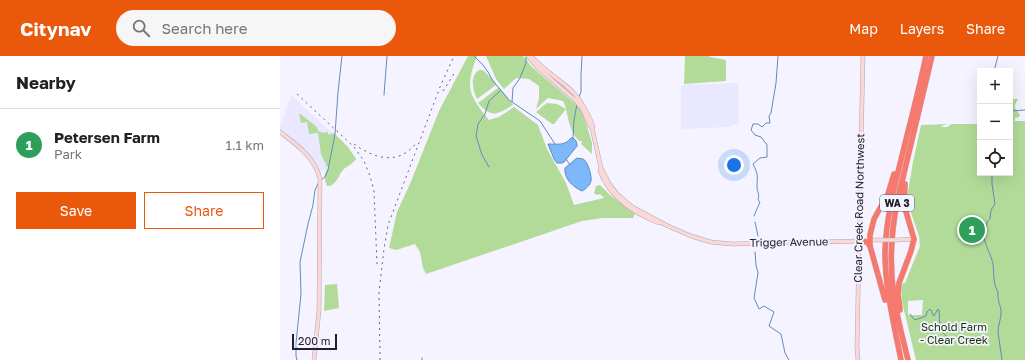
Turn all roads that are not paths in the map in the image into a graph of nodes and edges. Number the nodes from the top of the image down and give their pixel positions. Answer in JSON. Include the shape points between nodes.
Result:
{"nodes":[{"id":1,"x":528,"y":56,"type":"edge"},
{"id":2,"x":531,"y":56,"type":"edge"},
{"id":3,"x":863,"y":56,"type":"edge"},
{"id":4,"x":926,"y":56,"type":"edge"},
{"id":5,"x":932,"y":56,"type":"edge"},
{"id":6,"x":916,"y":126,"type":"junction"},
{"id":7,"x":592,"y":128,"type":"junction"},
{"id":8,"x":280,"y":132,"type":"edge"},
{"id":9,"x":906,"y":138,"type":"junction"},
{"id":10,"x":914,"y":239,"type":"junction"},
{"id":11,"x":870,"y":240,"type":"junction"},
{"id":12,"x":859,"y":241,"type":"junction"},
{"id":13,"x":906,"y":352,"type":"junction"},
{"id":14,"x":314,"y":360,"type":"edge"},
{"id":15,"x":858,"y":360,"type":"edge"},
{"id":16,"x":901,"y":360,"type":"edge"},
{"id":17,"x":908,"y":360,"type":"edge"}],
"edges":[{"from":1,"to":7,"type":"main road","name":"Trigger Avenue","via":[[575,100]]},
{"from":2,"to":7,"type":"main road","name":"Trigger Avenue","via":[[577,98],[588,113]]},
{"from":3,"to":12,"type":"main road","name":"Clear Creek Road Northwest"},
{"from":4,"to":9,"type":"highway","number":"WA 3"},
{"from":5,"to":6,"type":"highway","number":"WA 3"},
{"from":6,"to":10,"type":"highway","via":[[904,186],[904,205]]},
{"from":6,"to":13,"type":"highway","number":"WA 3","via":[[895,212],[892,243],[894,297]]},
{"from":7,"to":12,"type":"main road","name":"Trigger Avenue","via":[[601,168],[610,185],[638,212],[668,226],[697,238],[727,244]]},
{"from":8,"to":14,"type":"main road","via":[[305,151],[320,179],[319,310]]},
{"from":9,"to":11,"type":"highway","via":[[889,191],[874,219]]},
{"from":9,"to":16,"type":"highway","number":"WA 3","via":[[890,206],[885,251],[889,304]]},
{"from":10,"to":11,"type":"main road","bridge":true},
{"from":10,"to":13,"type":"highway","via":[[898,292]]},
{"from":11,"to":12,"type":"highway"},
{"from":11,"to":16,"type":"highway"},
{"from":12,"to":15,"type":"main road","name":"Clear Creek Road Northwest"},
{"from":13,"to":17,"type":"highway","number":"WA 3"}]}
